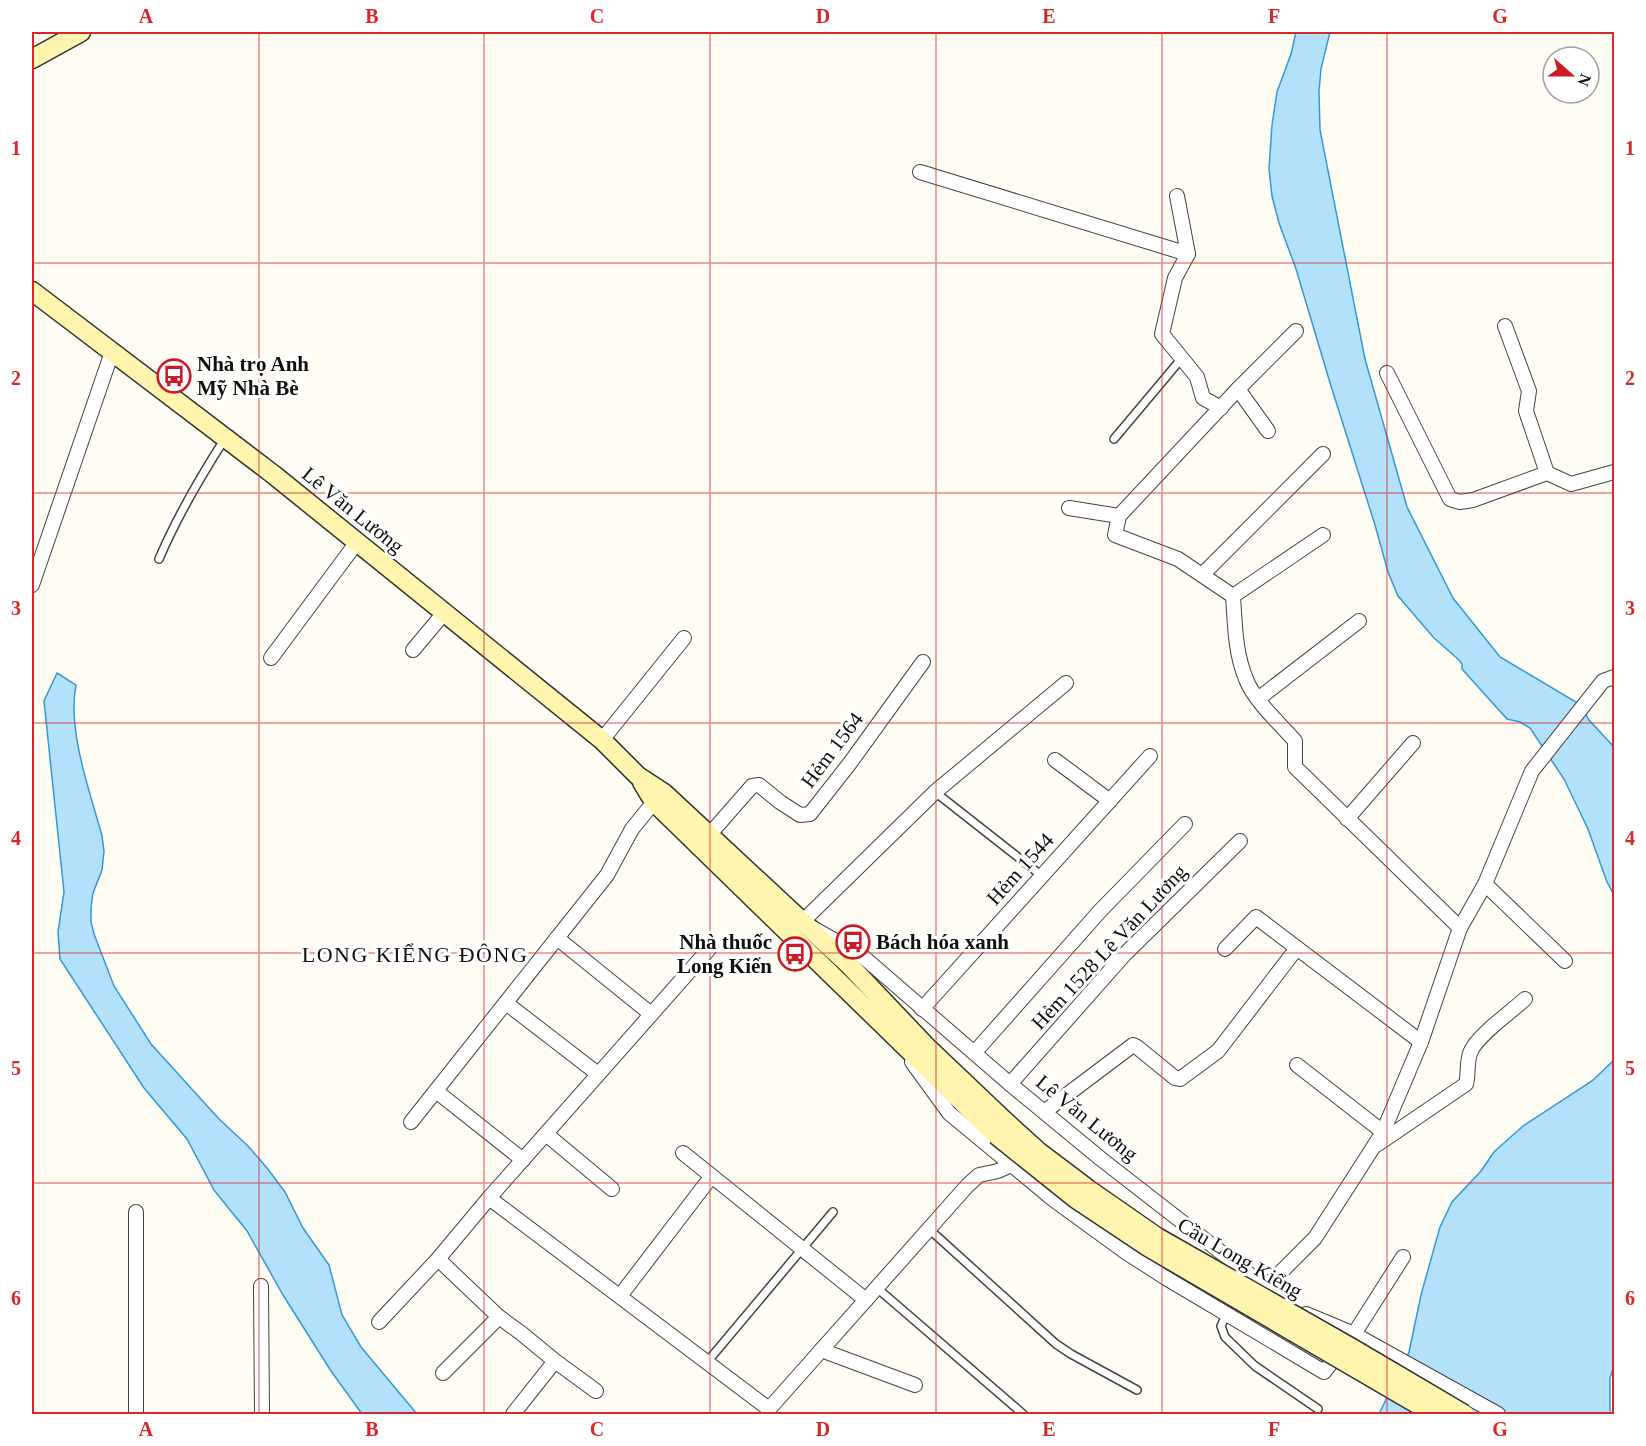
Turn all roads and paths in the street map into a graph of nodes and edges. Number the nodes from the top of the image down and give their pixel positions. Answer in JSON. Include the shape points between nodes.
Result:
{"nodes":[{"id":1,"x":81,"y":32,"type":"edge"},
{"id":2,"x":32,"y":59,"type":"edge"},
{"id":3,"x":920,"y":172,"type":"dead end"},
{"id":4,"x":1177,"y":196,"type":"dead end"},
{"id":5,"x":1188,"y":254,"type":"junction"},
{"id":6,"x":32,"y":291,"type":"edge"},
{"id":7,"x":1505,"y":326,"type":"dead end"},
{"id":8,"x":1296,"y":331,"type":"dead end"},
{"id":9,"x":112,"y":352,"type":"junction"},
{"id":10,"x":1182,"y":358,"type":"junction"},
{"id":11,"x":1387,"y":373,"type":"dead end"},
{"id":12,"x":1238,"y":389,"type":"junction"},
{"id":13,"x":1221,"y":408,"type":"junction"},
{"id":14,"x":1268,"y":431,"type":"dead end"},
{"id":15,"x":225,"y":438,"type":"junction"},
{"id":16,"x":1114,"y":439,"type":"dead end"},
{"id":17,"x":1323,"y":454,"type":"dead end"},
{"id":18,"x":1614,"y":472,"type":"edge"},
{"id":19,"x":1547,"y":473,"type":"junction"},
{"id":20,"x":1069,"y":508,"type":"dead end"},
{"id":21,"x":1119,"y":516,"type":"junction"},
{"id":22,"x":1323,"y":535,"type":"dead end"},
{"id":23,"x":355,"y":545,"type":"junction"},
{"id":24,"x":159,"y":559,"type":"dead end"},
{"id":25,"x":1202,"y":574,"type":"junction"},
{"id":26,"x":32,"y":585,"type":"edge"},
{"id":27,"x":1233,"y":596,"type":"junction"},
{"id":28,"x":442,"y":616,"type":"junction"},
{"id":29,"x":1359,"y":621,"type":"dead end"},
{"id":30,"x":684,"y":638,"type":"dead end"},
{"id":31,"x":414,"y":647,"type":"dead end"},
{"id":32,"x":271,"y":658,"type":"dead end"},
{"id":33,"x":923,"y":662,"type":"dead end"},
{"id":34,"x":1609,"y":679,"type":"edge"},
{"id":35,"x":1066,"y":683,"type":"dead end"},
{"id":36,"x":1258,"y":699,"type":"junction"},
{"id":37,"x":602,"y":740,"type":"junction"},
{"id":38,"x":1413,"y":743,"type":"dead end"},
{"id":39,"x":1150,"y":756,"type":"dead end"},
{"id":40,"x":1055,"y":760,"type":"dead end"},
{"id":41,"x":638,"y":776,"type":"junction"},
{"id":42,"x":935,"y":792,"type":"junction"},
{"id":43,"x":1110,"y":801,"type":"junction"},
{"id":44,"x":654,"y":802,"type":"junction"},
{"id":45,"x":1347,"y":819,"type":"junction"},
{"id":46,"x":1185,"y":824,"type":"dead end"},
{"id":47,"x":710,"y":834,"type":"junction"},
{"id":48,"x":1240,"y":841,"type":"dead end"},
{"id":49,"x":1042,"y":876,"type":"junction"},
{"id":50,"x":1485,"y":884,"type":"junction"},
{"id":51,"x":802,"y":922,"type":"junction"},
{"id":52,"x":1460,"y":928,"type":"junction"},
{"id":53,"x":557,"y":938,"type":"junction"},
{"id":54,"x":1297,"y":948,"type":"junction"},
{"id":55,"x":709,"y":949,"type":"dead end"},
{"id":56,"x":1225,"y":949,"type":"dead end"},
{"id":57,"x":1565,"y":961,"type":"dead end"},
{"id":58,"x":1525,"y":999,"type":"dead end"},
{"id":59,"x":506,"y":1003,"type":"junction"},
{"id":60,"x":922,"y":1009,"type":"junction"},
{"id":61,"x":651,"y":1014,"type":"junction"},
{"id":62,"x":895,"y":1038,"type":"junction"},
{"id":63,"x":1420,"y":1042,"type":"junction"},
{"id":64,"x":975,"y":1052,"type":"junction"},
{"id":65,"x":1297,"y":1065,"type":"dead end"},
{"id":66,"x":598,"y":1074,"type":"junction"},
{"id":67,"x":1010,"y":1084,"type":"junction"},
{"id":68,"x":436,"y":1091,"type":"junction"},
{"id":69,"x":1044,"y":1112,"type":"junction"},
{"id":70,"x":411,"y":1122,"type":"dead end"},
{"id":71,"x":1001,"y":1129,"type":"junction"},
{"id":72,"x":1383,"y":1132,"type":"junction"},
{"id":73,"x":546,"y":1134,"type":"junction"},
{"id":74,"x":1374,"y":1147,"type":"junction"},
{"id":75,"x":683,"y":1153,"type":"dead end"},
{"id":76,"x":522,"y":1160,"type":"junction"},
{"id":77,"x":1011,"y":1166,"type":"junction"},
{"id":78,"x":711,"y":1177,"type":"junction"},
{"id":79,"x":612,"y":1189,"type":"dead end"},
{"id":80,"x":489,"y":1198,"type":"junction"},
{"id":81,"x":136,"y":1212,"type":"dead end"},
{"id":82,"x":833,"y":1212,"type":"dead end"},
{"id":83,"x":929,"y":1229,"type":"junction"},
{"id":84,"x":802,"y":1250,"type":"junction"},
{"id":85,"x":1403,"y":1257,"type":"dead end"},
{"id":86,"x":438,"y":1259,"type":"junction"},
{"id":87,"x":261,"y":1286,"type":"dead end"},
{"id":88,"x":877,"y":1288,"type":"junction"},
{"id":89,"x":1265,"y":1288,"type":"junction"},
{"id":90,"x":620,"y":1296,"type":"junction"},
{"id":91,"x":866,"y":1300,"type":"junction"},
{"id":92,"x":1226,"y":1315,"type":"junction"},
{"id":93,"x":499,"y":1317,"type":"junction"},
{"id":94,"x":379,"y":1323,"type":"dead end"},
{"id":95,"x":1354,"y":1334,"type":"junction"},
{"id":96,"x":821,"y":1350,"type":"junction"},
{"id":97,"x":555,"y":1361,"type":"junction"},
{"id":98,"x":708,"y":1361,"type":"junction"},
{"id":99,"x":443,"y":1373,"type":"dead end"},
{"id":100,"x":915,"y":1385,"type":"dead end"},
{"id":101,"x":1137,"y":1390,"type":"dead end"},
{"id":102,"x":596,"y":1391,"type":"dead end"},
{"id":103,"x":1318,"y":1409,"type":"dead end"},
{"id":104,"x":771,"y":1413,"type":"edge"},
{"id":105,"x":136,"y":1414,"type":"edge"},
{"id":106,"x":262,"y":1414,"type":"edge"},
{"id":107,"x":513,"y":1414,"type":"edge"},
{"id":108,"x":1023,"y":1414,"type":"edge"},
{"id":109,"x":1434,"y":1414,"type":"edge"},
{"id":110,"x":1464,"y":1414,"type":"edge"},
{"id":111,"x":1498,"y":1414,"type":"edge"}],
"edges":[{"from":1,"to":2,"type":"main road"},
{"from":3,"to":5,"type":"street"},
{"from":4,"to":5,"type":"street"},
{"from":5,"to":10,"type":"street","via":[[1175,278],[1162,334]]},
{"from":6,"to":9,"type":"main road","name":"Lê Văn Lương"},
{"from":7,"to":19,"type":"street","via":[[1529,391],[1526,411]]},
{"from":8,"to":12,"type":"street"},
{"from":9,"to":15,"type":"main road","name":"Lê Văn Lương"},
{"from":9,"to":26,"type":"street"},
{"from":10,"to":13,"type":"street","via":[[1197,376],[1203,398]]},
{"from":10,"to":16,"type":"lane"},
{"from":11,"to":19,"type":"street","via":[[1450,499],[1473,500]]},
{"from":12,"to":13,"type":"street"},
{"from":12,"to":14,"type":"street"},
{"from":13,"to":21,"type":"street"},
{"from":15,"to":23,"type":"main road","name":"Lê Văn Lương"},
{"from":15,"to":24,"type":"lane","via":[[174,524]]},
{"from":17,"to":25,"type":"street"},
{"from":18,"to":19,"type":"street","via":[[1571,484]]},
{"from":20,"to":21,"type":"street"},
{"from":21,"to":25,"type":"street","via":[[1115,535],[1178,559]]},
{"from":22,"to":27,"type":"street"},
{"from":23,"to":28,"type":"main road","name":"Lê Văn Lương"},
{"from":23,"to":32,"type":"street"},
{"from":25,"to":27,"type":"street"},
{"from":27,"to":36,"type":"street","via":[[1237,645],[1246,681]]},
{"from":28,"to":31,"type":"street"},
{"from":28,"to":37,"type":"main road","name":"Lê Văn Lương"},
{"from":29,"to":36,"type":"street"},
{"from":30,"to":37,"type":"street"},
{"from":33,"to":47,"type":"street","name":"Hẻm 1564","via":[[810,814],[800,814],[759,785],[752,786]]},
{"from":34,"to":50,"type":"street","via":[[1532,771]]},
{"from":35,"to":42,"type":"street"},
{"from":36,"to":45,"type":"street","via":[[1295,741],[1295,767]]},
{"from":37,"to":41,"type":"main road","name":"Lê Văn Lương"},
{"from":38,"to":45,"type":"street"},
{"from":39,"to":43,"type":"street","name":"Hẻm 1544"},
{"from":40,"to":43,"type":"street"},
{"from":41,"to":44,"type":"main road","name":"Lê Văn Lương"},
{"from":41,"to":47,"type":"main road","name":"Lê Văn Lương","via":[[664,793]]},
{"from":42,"to":49,"type":"lane"},
{"from":42,"to":51,"type":"street"},
{"from":43,"to":49,"type":"street","name":"Hẻm 1544"},
{"from":44,"to":53,"type":"street","via":[[632,829],[607,875]]},
{"from":44,"to":62,"type":"main road","name":"Lê Văn Lương"},
{"from":45,"to":52,"type":"street"},
{"from":46,"to":64,"type":"street","via":[[1100,911]]},
{"from":47,"to":51,"type":"main road","name":"Lê Văn Lương"},
{"from":48,"to":67,"type":"street","name":"Hẻm 1528 Lê Văn Lương","via":[[1124,955]]},
{"from":49,"to":60,"type":"street","name":"Hẻm 1544"},
{"from":50,"to":52,"type":"street"},
{"from":50,"to":57,"type":"street"},
{"from":51,"to":60,"type":"street","name":"Lê Văn Lương","via":[[861,955]]},
{"from":51,"to":71,"type":"main road","name":"Lê Văn Lương","via":[[850,966]]},
{"from":52,"to":63,"type":"street"},
{"from":53,"to":59,"type":"street"},
{"from":53,"to":61,"type":"street"},
{"from":54,"to":56,"type":"street","via":[[1256,917]]},
{"from":54,"to":63,"type":"street"},
{"from":54,"to":69,"type":"street","via":[[1218,1051],[1180,1079],[1133,1045]]},
{"from":55,"to":61,"type":"street"},
{"from":58,"to":74,"type":"street","via":[[1478,1041],[1470,1053],[1466,1084]]},
{"from":59,"to":66,"type":"street"},
{"from":59,"to":68,"type":"street"},
{"from":60,"to":64,"type":"street","name":"Lê Văn Lương"},
{"from":61,"to":66,"type":"street"},
{"from":62,"to":71,"type":"main road","name":"Lê Văn Lương"},
{"from":62,"to":77,"type":"street","name":"Lê Văn Lương","via":[[950,1113]]},
{"from":63,"to":72,"type":"street"},
{"from":64,"to":67,"type":"street","name":"Lê Văn Lương"},
{"from":65,"to":72,"type":"street"},
{"from":66,"to":73,"type":"street"},
{"from":67,"to":69,"type":"street","name":"Lê Văn Lương"},
{"from":68,"to":70,"type":"street"},
{"from":68,"to":76,"type":"street"},
{"from":69,"to":89,"type":"street","name":"Lê Văn Lương"},
{"from":71,"to":109,"type":"main road","name":"Cầu Long Kiểng","bridge":true,"via":[[1076,1199],[1148,1247]]},
{"from":71,"to":110,"type":"main road","name":"Cầu Long Kiểng","bridge":true,"via":[[1157,1237]]},
{"from":72,"to":74,"type":"street"},
{"from":73,"to":76,"type":"street"},
{"from":73,"to":79,"type":"street"},
{"from":74,"to":89,"type":"street","via":[[1315,1239]]},
{"from":75,"to":78,"type":"street"},
{"from":76,"to":80,"type":"street"},
{"from":77,"to":83,"type":"street","via":[[979,1175]]},
{"from":77,"to":92,"type":"street","name":"Lê Văn Lương","via":[[1127,1253]]},
{"from":78,"to":84,"type":"street"},
{"from":78,"to":90,"type":"street"},
{"from":80,"to":86,"type":"street"},
{"from":80,"to":90,"type":"street"},
{"from":81,"to":105,"type":"street"},
{"from":82,"to":84,"type":"lane"},
{"from":83,"to":88,"type":"street"},
{"from":83,"to":101,"type":"lane","via":[[1056,1344]]},
{"from":84,"to":91,"type":"street"},
{"from":84,"to":98,"type":"lane"},
{"from":85,"to":95,"type":"street"},
{"from":86,"to":93,"type":"street"},
{"from":86,"to":94,"type":"street"},
{"from":87,"to":106,"type":"street"},
{"from":88,"to":91,"type":"street"},
{"from":88,"to":108,"type":"lane"},
{"from":89,"to":95,"type":"street","name":"Lê Văn Lương","via":[[1306,1314]]},
{"from":90,"to":98,"type":"street"},
{"from":91,"to":96,"type":"street"},
{"from":92,"to":95,"type":"street","name":"Lê Văn Lương","via":[[1324,1372]]},
{"from":92,"to":103,"type":"lane","via":[[1221,1326],[1225,1337],[1255,1366]]},
{"from":93,"to":97,"type":"street"},
{"from":93,"to":99,"type":"street"},
{"from":95,"to":111,"type":"street","name":"Lê Văn Lương"},
{"from":96,"to":100,"type":"street"},
{"from":96,"to":104,"type":"street"},
{"from":97,"to":102,"type":"street"},
{"from":97,"to":107,"type":"street"},
{"from":98,"to":104,"type":"street"}]}
